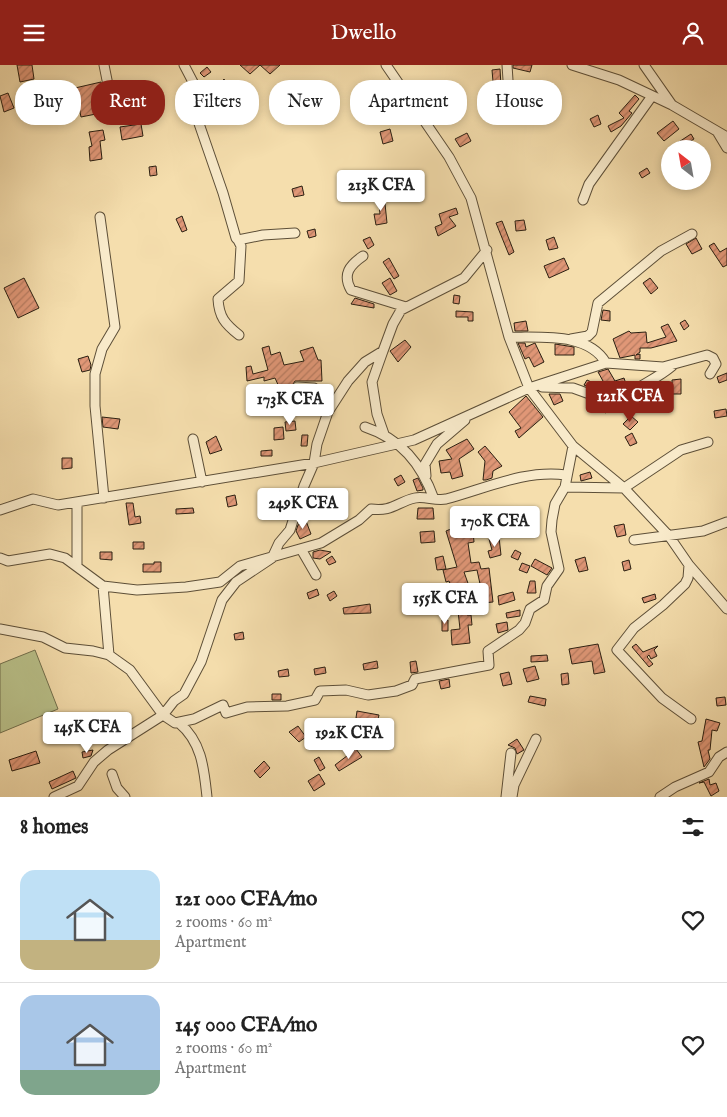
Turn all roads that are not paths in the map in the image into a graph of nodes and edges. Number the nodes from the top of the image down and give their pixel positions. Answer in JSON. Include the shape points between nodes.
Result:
{"nodes":[{"id":1,"x":104,"y":65,"type":"edge"},
{"id":2,"x":184,"y":65,"type":"edge"},
{"id":3,"x":386,"y":65,"type":"edge"},
{"id":4,"x":507,"y":65,"type":"edge"},
{"id":5,"x":572,"y":65,"type":"edge"},
{"id":6,"x":644,"y":65,"type":"edge"},
{"id":7,"x":107,"y":80,"type":"edge"},
{"id":8,"x":508,"y":80,"type":"dead end"},
{"id":9,"x":652,"y":96,"type":"junction"},
{"id":10,"x":672,"y":105,"type":"junction"},
{"id":11,"x":716,"y":131,"type":"junction"},
{"id":12,"x":727,"y":137,"type":"edge"},
{"id":13,"x":727,"y":148,"type":"edge"},
{"id":14,"x":583,"y":199,"type":"dead end"},
{"id":15,"x":100,"y":217,"type":"dead end"},
{"id":16,"x":295,"y":233,"type":"dead end"},
{"id":17,"x":692,"y":234,"type":"dead end"},
{"id":18,"x":238,"y":240,"type":"junction"},
{"id":19,"x":487,"y":250,"type":"junction"},
{"id":20,"x":363,"y":256,"type":"dead end"},
{"id":21,"x":406,"y":307,"type":"junction"},
{"id":22,"x":239,"y":335,"type":"dead end"},
{"id":23,"x":509,"y":337,"type":"junction"},
{"id":24,"x":565,"y":340,"type":"junction"},
{"id":25,"x":383,"y":351,"type":"junction"},
{"id":26,"x":606,"y":363,"type":"junction"},
{"id":27,"x":673,"y":365,"type":"junction"},
{"id":28,"x":710,"y":374,"type":"dead end"},
{"id":29,"x":297,"y":387,"type":"dead end"},
{"id":30,"x":529,"y":388,"type":"junction"},
{"id":31,"x":332,"y":403,"type":"junction"},
{"id":32,"x":475,"y":412,"type":"junction"},
{"id":33,"x":364,"y":427,"type":"dead end"},
{"id":34,"x":384,"y":434,"type":"junction"},
{"id":35,"x":193,"y":439,"type":"dead end"},
{"id":36,"x":708,"y":442,"type":"dead end"},
{"id":37,"x":397,"y":444,"type":"junction"},
{"id":38,"x":573,"y":446,"type":"junction"},
{"id":39,"x":314,"y":463,"type":"junction"},
{"id":40,"x":566,"y":475,"type":"junction"},
{"id":41,"x":427,"y":481,"type":"junction"},
{"id":42,"x":202,"y":482,"type":"junction"},
{"id":43,"x":565,"y":487,"type":"junction"},
{"id":44,"x":624,"y":488,"type":"junction"},
{"id":45,"x":104,"y":498,"type":"junction"},
{"id":46,"x":434,"y":499,"type":"junction"},
{"id":47,"x":77,"y":502,"type":"junction"},
{"id":48,"x":0,"y":510,"type":"edge"},
{"id":49,"x":727,"y":522,"type":"edge"},
{"id":50,"x":669,"y":536,"type":"junction"},
{"id":51,"x":634,"y":541,"type":"dead end"},
{"id":52,"x":301,"y":549,"type":"junction"},
{"id":53,"x":0,"y":558,"type":"edge"},
{"id":54,"x":272,"y":558,"type":"junction"},
{"id":55,"x":78,"y":566,"type":"junction"},
{"id":56,"x":316,"y":575,"type":"dead end"},
{"id":57,"x":692,"y":576,"type":"junction"},
{"id":58,"x":102,"y":586,"type":"junction"},
{"id":59,"x":727,"y":609,"type":"edge"},
{"id":60,"x":0,"y":629,"type":"edge"},
{"id":61,"x":109,"y":655,"type":"junction"},
{"id":62,"x":163,"y":715,"type":"junction"},
{"id":63,"x":691,"y":719,"type":"dead end"},
{"id":64,"x":179,"y":723,"type":"junction"},
{"id":65,"x":536,"y":739,"type":"dead end"},
{"id":66,"x":727,"y":752,"type":"edge"},
{"id":67,"x":512,"y":753,"type":"dead end"},
{"id":68,"x":112,"y":774,"type":"dead end"},
{"id":69,"x":54,"y":797,"type":"edge"},
{"id":70,"x":125,"y":797,"type":"edge"},
{"id":71,"x":207,"y":797,"type":"edge"},
{"id":72,"x":506,"y":797,"type":"edge"},
{"id":73,"x":512,"y":797,"type":"edge"},
{"id":74,"x":660,"y":797,"type":"edge"}],
"edges":[{"from":1,"to":7,"type":"street"},
{"from":2,"to":18,"type":"street","via":[[194,84],[195,112]]},
{"from":3,"to":19,"type":"street","via":[[449,157],[471,198]]},
{"from":4,"to":8,"type":"street"},
{"from":5,"to":9,"type":"street","via":[[618,80]]},
{"from":6,"to":10,"type":"street"},
{"from":9,"to":10,"type":"street"},
{"from":9,"to":14,"type":"street","via":[[589,184]]},
{"from":10,"to":11,"type":"street"},
{"from":11,"to":12,"type":"street"},
{"from":11,"to":13,"type":"street"},
{"from":15,"to":45,"type":"street","via":[[115,327],[102,349],[95,374]]},
{"from":16,"to":18,"type":"street"},
{"from":17,"to":24,"type":"street","via":[[661,251],[598,303],[592,331],[588,335]]},
{"from":18,"to":22,"type":"street","via":[[241,246],[239,281],[218,299],[219,314],[226,325]]},
{"from":19,"to":21,"type":"street","via":[[464,278]]},
{"from":19,"to":23,"type":"street"},
{"from":20,"to":21,"type":"street","via":[[350,265],[347,272],[347,283],[351,289]]},
{"from":21,"to":25,"type":"street","via":[[393,324]]},
{"from":23,"to":24,"type":"street"},
{"from":23,"to":30,"type":"street"},
{"from":24,"to":26,"type":"street","via":[[596,349]]},
{"from":25,"to":31,"type":"street","via":[[365,362]]},
{"from":25,"to":34,"type":"street","via":[[372,382]]},
{"from":26,"to":27,"type":"street"},
{"from":26,"to":30,"type":"street"},
{"from":27,"to":28,"type":"street","via":[[706,355],[713,357],[716,364]]},
{"from":27,"to":30,"type":"street","via":[[624,398],[595,396],[573,388]]},
{"from":29,"to":31,"type":"street","via":[[314,388]]},
{"from":30,"to":32,"type":"street"},
{"from":30,"to":38,"type":"street"},
{"from":31,"to":39,"type":"street","via":[[317,444]]},
{"from":32,"to":37,"type":"street","via":[[414,440]]},
{"from":32,"to":41,"type":"street","via":[[437,444],[425,464]]},
{"from":33,"to":34,"type":"street"},
{"from":34,"to":37,"type":"street"},
{"from":35,"to":42,"type":"street"},
{"from":36,"to":44,"type":"street","via":[[681,450]]},
{"from":37,"to":39,"type":"street"},
{"from":37,"to":41,"type":"street","via":[[415,461]]},
{"from":38,"to":40,"type":"street"},
{"from":38,"to":44,"type":"street"},
{"from":39,"to":42,"type":"street"},
{"from":39,"to":54,"type":"street","via":[[292,524]]},
{"from":40,"to":43,"type":"street"},
{"from":40,"to":46,"type":"street","via":[[546,473],[443,500]]},
{"from":41,"to":46,"type":"street"},
{"from":42,"to":45,"type":"street"},
{"from":43,"to":44,"type":"street"},
{"from":43,"to":64,"type":"street","via":[[555,503],[550,531],[559,569],[547,586],[544,601],[530,609],[523,626],[488,651],[490,665],[415,679],[412,685],[396,691],[368,695],[346,690],[320,691],[315,700],[287,706],[247,707],[226,713],[223,705]]},
{"from":44,"to":50,"type":"street"},
{"from":45,"to":47,"type":"street"},
{"from":46,"to":52,"type":"street","via":[[420,497],[391,509],[371,509],[320,543]]},
{"from":47,"to":48,"type":"street","via":[[58,505],[33,499]]},
{"from":47,"to":55,"type":"street"},
{"from":49,"to":50,"type":"street","via":[[703,531]]},
{"from":50,"to":51,"type":"street"},
{"from":50,"to":57,"type":"street"},
{"from":52,"to":54,"type":"street"},
{"from":52,"to":56,"type":"street"},
{"from":53,"to":55,"type":"street","via":[[8,561],[50,554]]},
{"from":54,"to":58,"type":"street","via":[[240,567],[220,582],[137,590]]},
{"from":54,"to":62,"type":"street","via":[[240,578],[228,591],[213,622],[201,662],[184,694]]},
{"from":55,"to":58,"type":"street"},
{"from":57,"to":59,"type":"street"},
{"from":57,"to":63,"type":"street","via":[[634,628],[617,650],[662,698]]},
{"from":58,"to":61,"type":"street"},
{"from":60,"to":61,"type":"street","via":[[43,637],[65,648]]},
{"from":61,"to":62,"type":"street","via":[[130,670]]},
{"from":62,"to":64,"type":"street","via":[[171,722]]},
{"from":62,"to":69,"type":"street","via":[[108,749],[94,762],[78,786]]},
{"from":64,"to":71,"type":"street","via":[[188,731],[201,755],[207,777]]},
{"from":65,"to":73,"type":"street","via":[[514,785]]},
{"from":66,"to":74,"type":"street","via":[[709,772]]},
{"from":67,"to":72,"type":"street"},
{"from":68,"to":70,"type":"street","via":[[117,788]]}]}
